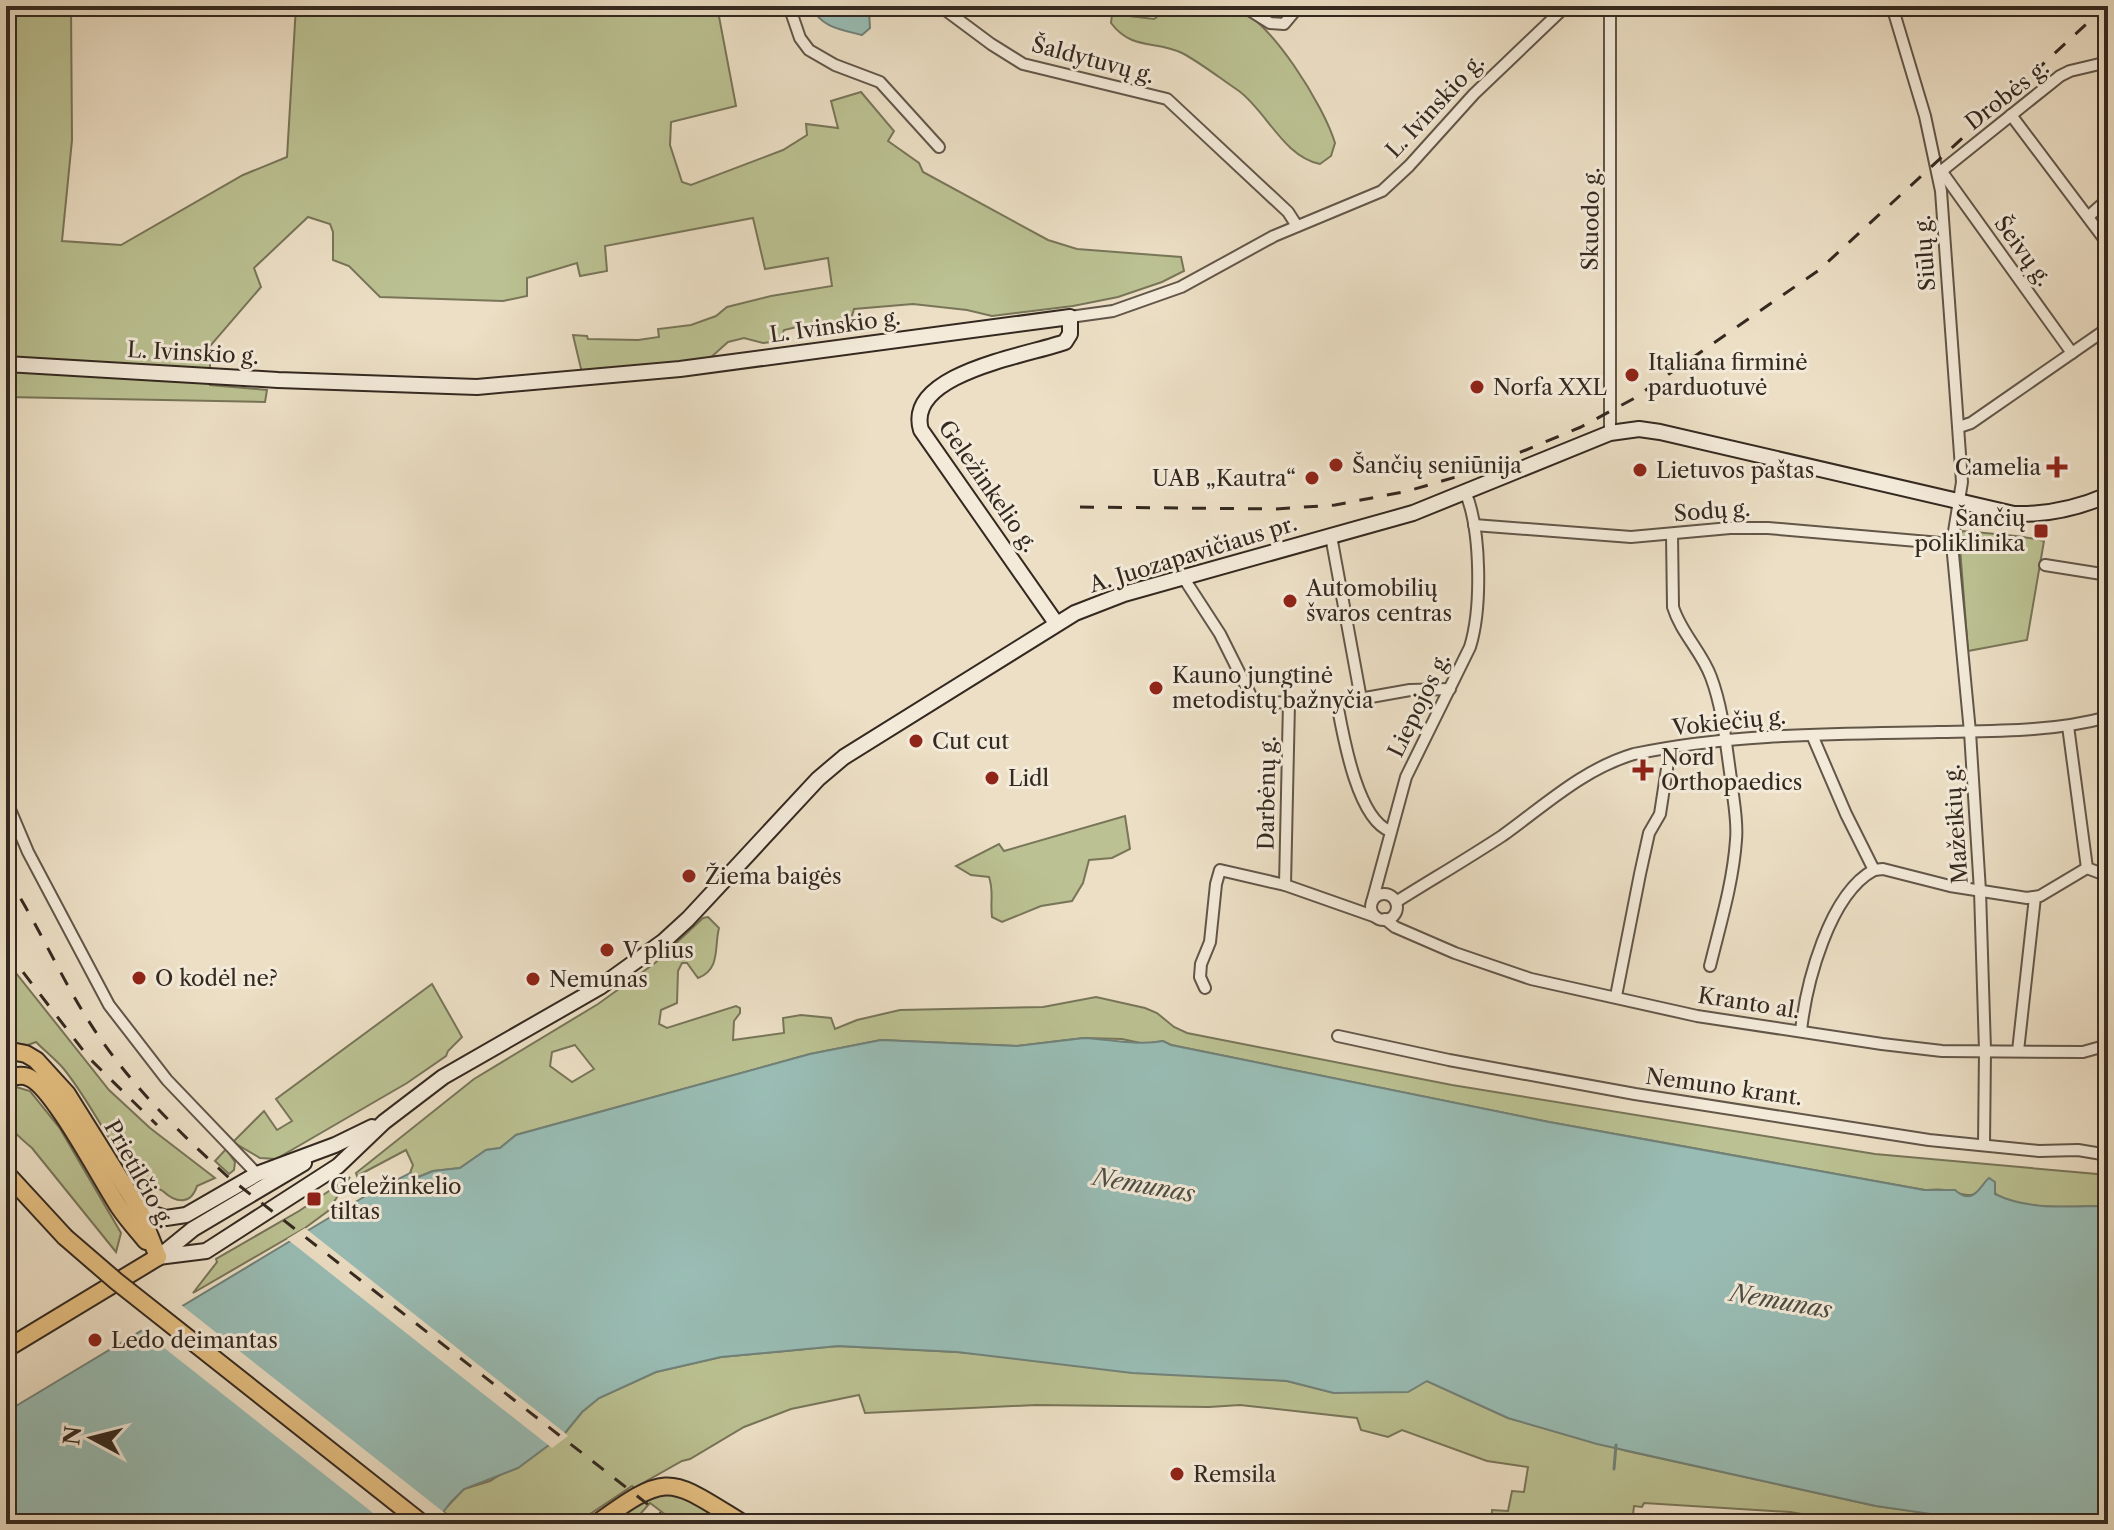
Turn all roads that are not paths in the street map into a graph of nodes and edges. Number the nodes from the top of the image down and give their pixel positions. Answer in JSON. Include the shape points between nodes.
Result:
{"nodes":[{"id":1,"x":789,"y":6,"type":"edge"},
{"id":2,"x":940,"y":6,"type":"edge"},
{"id":3,"x":1243,"y":6,"type":"edge"},
{"id":4,"x":1299,"y":6,"type":"edge"},
{"id":5,"x":1566,"y":6,"type":"edge"},
{"id":6,"x":1610,"y":6,"type":"edge"},
{"id":7,"x":1892,"y":6,"type":"edge"},
{"id":8,"x":2108,"y":62,"type":"edge"},
{"id":9,"x":2011,"y":115,"type":"junction"},
{"id":10,"x":939,"y":147,"type":"dead end"},
{"id":11,"x":1939,"y":172,"type":"junction"},
{"id":12,"x":2108,"y":199,"type":"edge"},
{"id":13,"x":2089,"y":216,"type":"junction"},
{"id":14,"x":1297,"y":226,"type":"junction"},
{"id":15,"x":2108,"y":244,"type":"edge"},
{"id":16,"x":1070,"y":317,"type":"junction"},
{"id":17,"x":2108,"y":328,"type":"edge"},
{"id":18,"x":2072,"y":353,"type":"junction"},
{"id":19,"x":6,"y":364,"type":"edge"},
{"id":20,"x":1959,"y":427,"type":"junction"},
{"id":21,"x":1610,"y":433,"type":"junction"},
{"id":22,"x":1466,"y":494,"type":"junction"},
{"id":23,"x":2108,"y":495,"type":"edge"},
{"id":24,"x":1960,"y":503,"type":"junction"},
{"id":25,"x":1474,"y":525,"type":"junction"},
{"id":26,"x":1672,"y":534,"type":"junction"},
{"id":27,"x":1331,"y":536,"type":"junction"},
{"id":28,"x":1952,"y":544,"type":"junction"},
{"id":29,"x":2045,"y":565,"type":"dead end"},
{"id":30,"x":2108,"y":575,"type":"edge"},
{"id":31,"x":1183,"y":577,"type":"junction"},
{"id":32,"x":1056,"y":623,"type":"junction"},
{"id":33,"x":1450,"y":689,"type":"junction"},
{"id":34,"x":1361,"y":699,"type":"junction"},
{"id":35,"x":1289,"y":703,"type":"junction"},
{"id":36,"x":1337,"y":703,"type":"junction"},
{"id":37,"x":2108,"y":717,"type":"edge"},
{"id":38,"x":2068,"y":726,"type":"junction"},
{"id":39,"x":1970,"y":732,"type":"junction"},
{"id":40,"x":1812,"y":735,"type":"junction"},
{"id":41,"x":1726,"y":741,"type":"junction"},
{"id":42,"x":1670,"y":749,"type":"junction"},
{"id":43,"x":6,"y":800,"type":"edge"},
{"id":44,"x":1390,"y":831,"type":"junction"},
{"id":45,"x":2087,"y":868,"type":"junction"},
{"id":46,"x":1874,"y":870,"type":"junction"},
{"id":47,"x":2108,"y":874,"type":"edge"},
{"id":48,"x":1375,"y":883,"type":"junction"},
{"id":49,"x":1285,"y":885,"type":"junction"},
{"id":50,"x":1980,"y":891,"type":"junction"},
{"id":51,"x":1382,"y":894,"type":"junction"},
{"id":52,"x":2035,"y":897,"type":"junction"},
{"id":53,"x":1396,"y":902,"type":"junction"},
{"id":54,"x":1371,"y":904,"type":"junction"},
{"id":55,"x":1357,"y":910,"type":"junction"},
{"id":56,"x":1387,"y":920,"type":"junction"},
{"id":57,"x":1710,"y":966,"type":"dead end"},
{"id":58,"x":1205,"y":988,"type":"dead end"},
{"id":59,"x":1616,"y":996,"type":"junction"},
{"id":60,"x":1801,"y":1031,"type":"junction"},
{"id":61,"x":1338,"y":1036,"type":"dead end"},
{"id":62,"x":2108,"y":1045,"type":"edge"},
{"id":63,"x":6,"y":1050,"type":"edge"},
{"id":64,"x":1985,"y":1050,"type":"junction"},
{"id":65,"x":2018,"y":1051,"type":"junction"},
{"id":66,"x":6,"y":1079,"type":"edge"},
{"id":67,"x":384,"y":1122,"type":"junction"},
{"id":68,"x":335,"y":1145,"type":"junction"},
{"id":69,"x":1984,"y":1145,"type":"junction"},
{"id":70,"x":2108,"y":1155,"type":"edge"},
{"id":71,"x":6,"y":1158,"type":"edge"},
{"id":72,"x":257,"y":1174,"type":"junction"},
{"id":73,"x":9,"y":1176,"type":"edge"},
{"id":74,"x":139,"y":1209,"type":"junction"},
{"id":75,"x":158,"y":1257,"type":"junction"},
{"id":76,"x":6,"y":1349,"type":"edge"},
{"id":77,"x":423,"y":1524,"type":"edge"},
{"id":78,"x":596,"y":1524,"type":"edge"},
{"id":79,"x":744,"y":1524,"type":"edge"}],
"edges":[{"from":1,"to":10,"type":"street","via":[[809,50],[880,82]]},
{"from":2,"to":14,"type":"street","name":"Šaldytuvų g.","via":[[1023,64],[1167,99]]},
{"from":3,"to":4,"type":"street","via":[[1270,23],[1284,24]]},
{"from":5,"to":14,"type":"street","name":"L. Ivinskio g.","via":[[1393,182],[1362,201]]},
{"from":6,"to":21,"type":"street","name":"Skuodo g."},
{"from":7,"to":11,"type":"street","name":"Siūlų g."},
{"from":8,"to":9,"type":"street","name":"Drobės g.","via":[[2060,76]]},
{"from":9,"to":11,"type":"street","name":"Drobės g."},
{"from":9,"to":13,"type":"street"},
{"from":11,"to":18,"type":"street","name":"Šeivų g."},
{"from":11,"to":20,"type":"street","name":"Siūlų g."},
{"from":12,"to":13,"type":"street"},
{"from":13,"to":15,"type":"street"},
{"from":14,"to":16,"type":"street","name":"L. Ivinskio g.","via":[[1169,292],[1113,311]]},
{"from":16,"to":19,"type":"main road","name":"L. Ivinskio g.","via":[[680,369],[477,387]]},
{"from":16,"to":32,"type":"main road","name":"Geležinkelio g.","via":[[1065,342],[968,370],[930,397],[919,414],[921,430]]},
{"from":17,"to":18,"type":"street"},
{"from":18,"to":20,"type":"street"},
{"from":20,"to":24,"type":"street","name":"Siūlų g."},
{"from":21,"to":22,"type":"main road","name":"A. Juozapavičiaus pr."},
{"from":21,"to":24,"type":"main road","name":"A. Juozapavičiaus pr.","via":[[1660,432]]},
{"from":22,"to":25,"type":"street","name":"Liepojos g."},
{"from":22,"to":27,"type":"main road","name":"A. Juozapavičiaus pr."},
{"from":23,"to":24,"type":"main road","name":"A. Juozapavičiaus pr.","via":[[2031,515]]},
{"from":24,"to":28,"type":"street","name":"Mažeikių g."},
{"from":25,"to":26,"type":"street","name":"Sodų g.","via":[[1604,536]]},
{"from":25,"to":33,"type":"street","name":"Liepojos g.","via":[[1476,618],[1470,647]]},
{"from":26,"to":28,"type":"street","name":"Sodų g.","via":[[1768,528]]},
{"from":26,"to":41,"type":"street","via":[[1673,607],[1710,675]]},
{"from":27,"to":31,"type":"main road","name":"A. Juozapavičiaus pr."},
{"from":27,"to":34,"type":"street"},
{"from":28,"to":39,"type":"street","name":"Mažeikių g."},
{"from":29,"to":30,"type":"street"},
{"from":31,"to":32,"type":"main road","name":"A. Juozapavičiaus pr.","via":[[1105,600]]},
{"from":31,"to":35,"type":"street","via":[[1220,634],[1254,702]]},
{"from":32,"to":67,"type":"main road","name":"A. Juozapavičiaus pr.","via":[[844,757],[696,911],[639,960],[443,1077]]},
{"from":33,"to":34,"type":"street"},
{"from":33,"to":44,"type":"street","name":"Liepojos g.","via":[[1406,777]]},
{"from":34,"to":36,"type":"street"},
{"from":35,"to":36,"type":"street"},
{"from":35,"to":49,"type":"street","name":"Darbėnų g."},
{"from":36,"to":44,"type":"street","via":[[1353,774],[1373,818]]},
{"from":37,"to":38,"type":"street","name":"Vokiečių g."},
{"from":38,"to":39,"type":"street","name":"Vokiečių g."},
{"from":38,"to":45,"type":"street"},
{"from":39,"to":40,"type":"street","name":"Vokiečių g."},
{"from":39,"to":50,"type":"street","name":"Mažeikių g."},
{"from":40,"to":41,"type":"street","name":"Vokiečių g."},
{"from":40,"to":46,"type":"street"},
{"from":41,"to":42,"type":"street","name":"Vokiečių g."},
{"from":41,"to":57,"type":"street","via":[[1737,839]]},
{"from":42,"to":53,"type":"street","name":"Vokiečių g.","via":[[1623,757],[1575,782]]},
{"from":42,"to":59,"type":"street","via":[[1660,814],[1649,833]]},
{"from":43,"to":72,"type":"street","via":[[109,1005],[167,1080]]},
{"from":44,"to":48,"type":"street","name":"Liepojos g."},
{"from":45,"to":47,"type":"street"},
{"from":45,"to":52,"type":"street"},
{"from":46,"to":50,"type":"street"},
{"from":46,"to":60,"type":"street","via":[[1848,895],[1822,945]]},
{"from":48,"to":51,"type":"street"},
{"from":48,"to":54,"type":"street","name":"Liepojos g."},
{"from":49,"to":55,"type":"street","name":"Kranto al."},
{"from":49,"to":58,"type":"street","name":"Kranto al.","via":[[1220,870],[1210,942],[1201,964]]},
{"from":50,"to":52,"type":"street"},
{"from":50,"to":64,"type":"street","name":"Mažeikių g."},
{"from":51,"to":53,"type":"street"},
{"from":51,"to":54,"type":"street"},
{"from":52,"to":65,"type":"street"},
{"from":53,"to":56,"type":"street"},
{"from":54,"to":55,"type":"street"},
{"from":54,"to":56,"type":"street"},
{"from":55,"to":56,"type":"street","name":"Kranto al."},
{"from":56,"to":59,"type":"street","name":"Kranto al.","via":[[1455,953],[1531,979]]},
{"from":59,"to":60,"type":"street","name":"Kranto al.","via":[[1697,1016]]},
{"from":60,"to":64,"type":"street","name":"Kranto al.","via":[[1929,1049]]},
{"from":61,"to":69,"type":"street","name":"Nemuno krant.","via":[[1635,1094]]},
{"from":62,"to":65,"type":"street","name":"Kranto al.","via":[[2083,1052]]},
{"from":63,"to":74,"type":"main road","name":"Prietilčio g.","via":[[26,1054],[52,1075]]},
{"from":64,"to":65,"type":"street","name":"Kranto al."},
{"from":64,"to":69,"type":"street","name":"Mažeikių g."},
{"from":66,"to":75,"type":"main road","name":"Prietilčio g.","via":[[32,1078],[43,1089],[120,1209]]},
{"from":67,"to":68,"type":"main road","name":"A. Juozapavičiaus pr."},
{"from":67,"to":75,"type":"main road","name":"A. Juozapavičiaus pr.","via":[[338,1166],[206,1251]]},
{"from":68,"to":72,"type":"main road","name":"A. Juozapavičiaus pr."},
{"from":68,"to":75,"type":"main road","name":"A. Juozapavičiaus pr.","via":[[193,1229]]},
{"from":69,"to":70,"type":"street","name":"Nemuno krant."},
{"from":71,"to":73,"type":"main road"},
{"from":72,"to":74,"type":"main road","name":"A. Juozapavičiaus pr.","via":[[186,1215],[166,1218]]},
{"from":73,"to":77,"type":"main road","bridge":true,"via":[[65,1237],[116,1281]]},
{"from":74,"to":75,"type":"main road","name":"Prietilčio g."},
{"from":75,"to":76,"type":"main road"},
{"from":78,"to":79,"type":"main road","via":[[663,1484],[691,1492]]}]}
